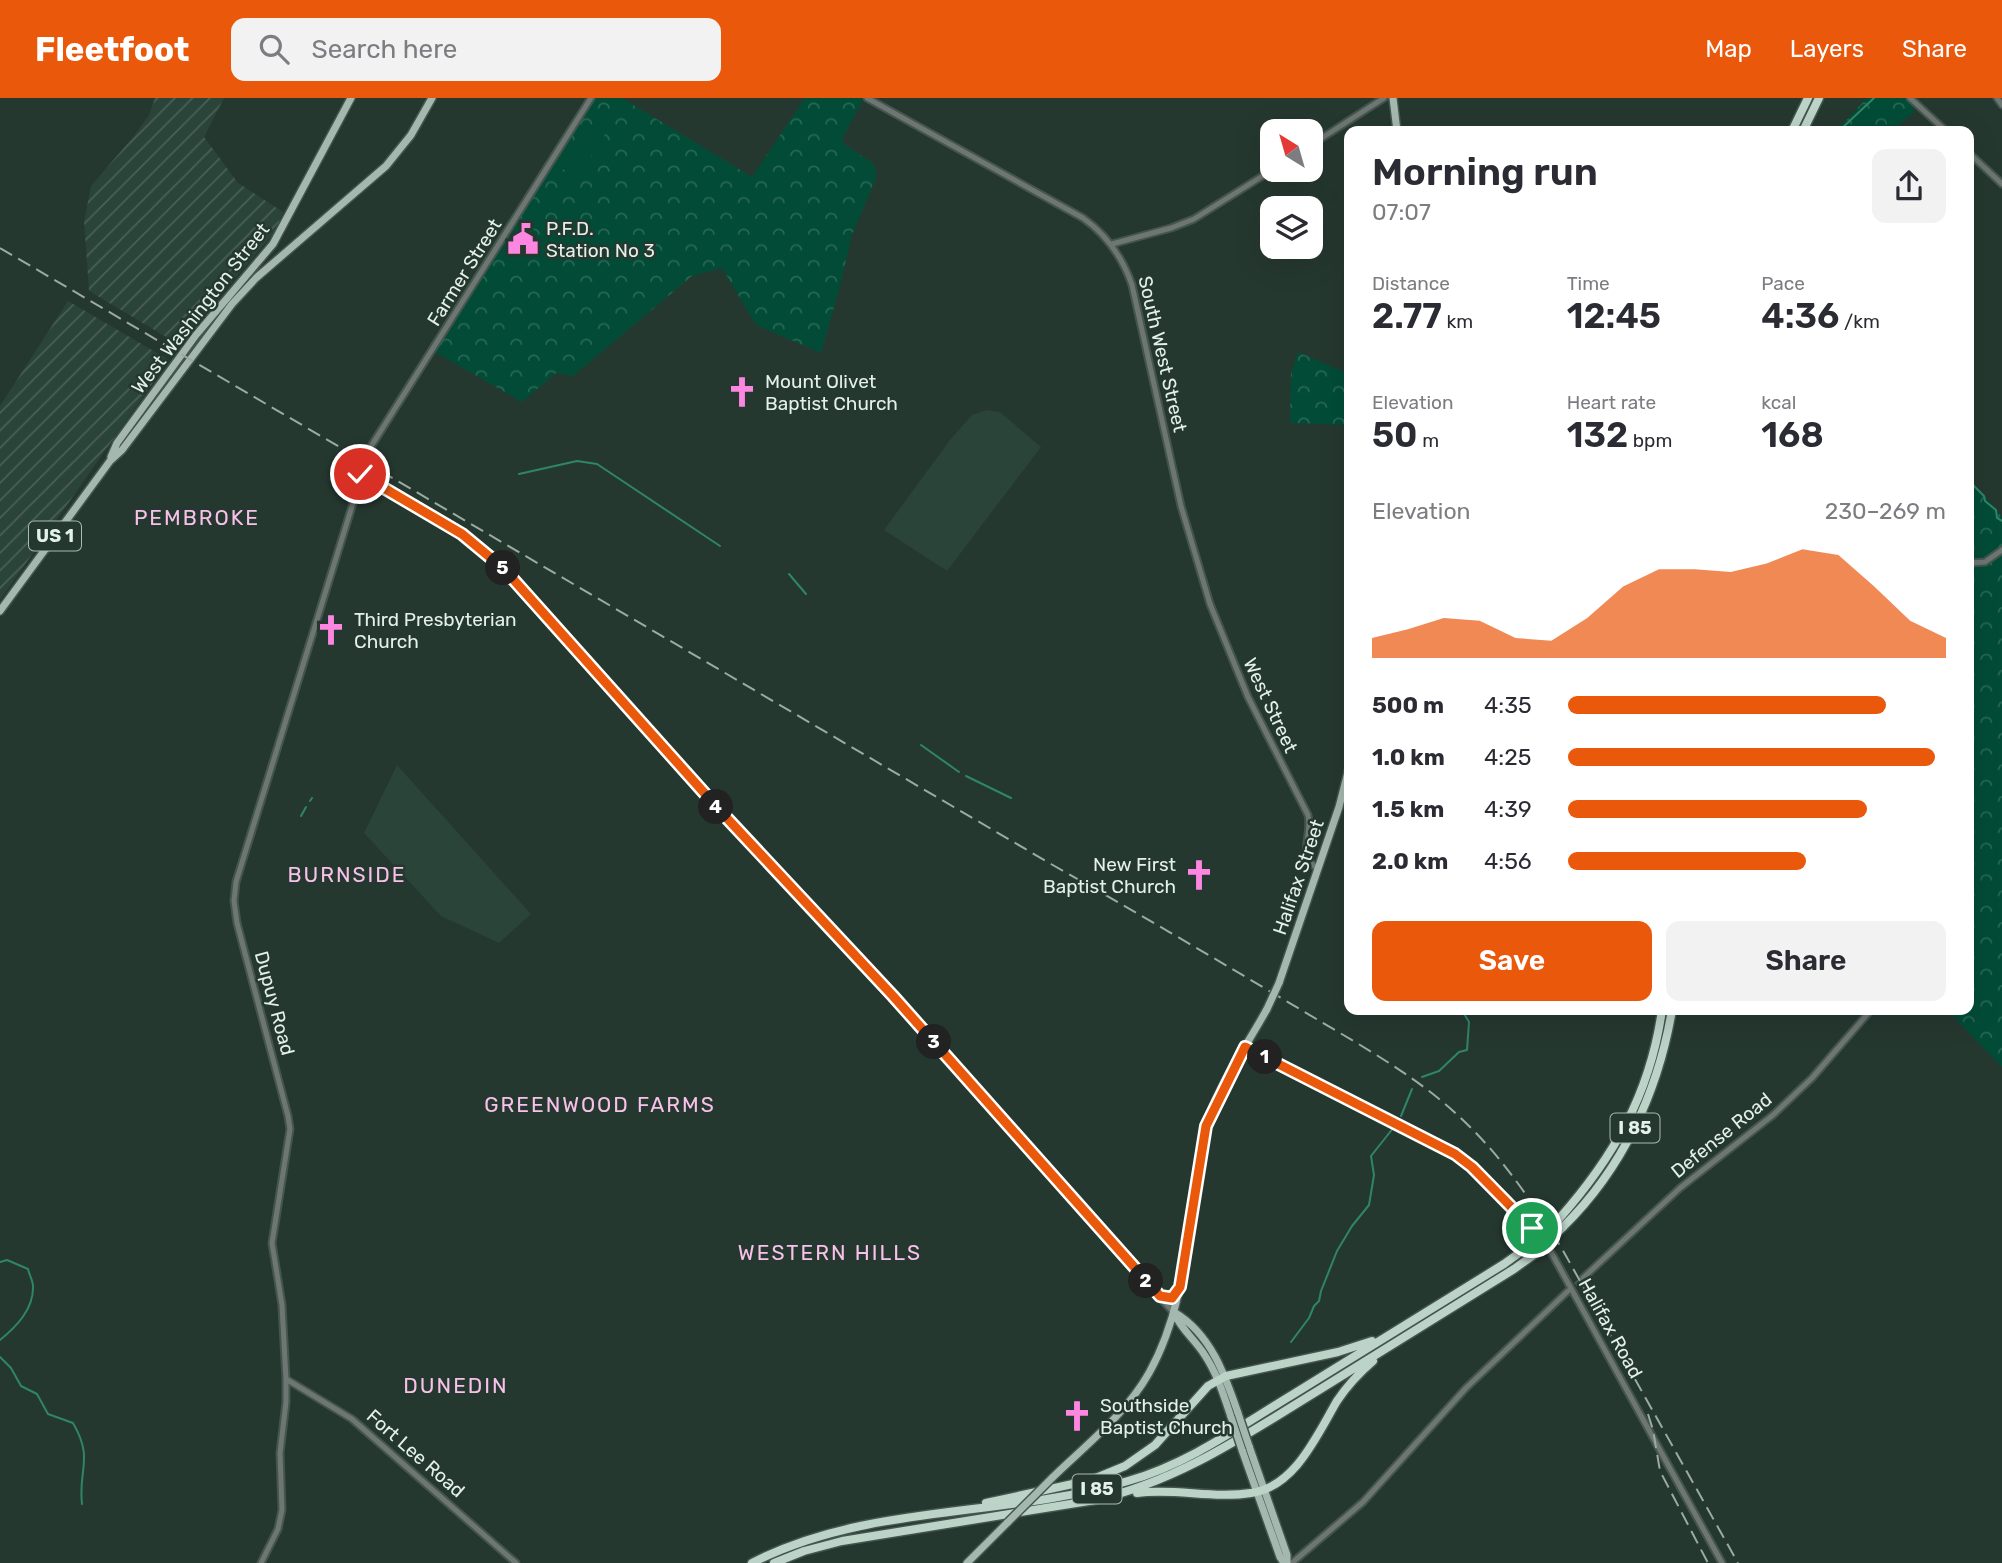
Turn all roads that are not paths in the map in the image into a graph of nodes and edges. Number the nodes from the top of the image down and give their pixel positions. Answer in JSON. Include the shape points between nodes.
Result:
{"nodes":[{"id":1,"x":351,"y":98,"type":"edge"},
{"id":2,"x":432,"y":98,"type":"edge"},
{"id":3,"x":591,"y":98,"type":"edge"},
{"id":4,"x":868,"y":98,"type":"edge"},
{"id":5,"x":1384,"y":98,"type":"edge"},
{"id":6,"x":1393,"y":98,"type":"edge"},
{"id":7,"x":1808,"y":98,"type":"edge"},
{"id":8,"x":1819,"y":98,"type":"edge"},
{"id":9,"x":1910,"y":98,"type":"edge"},
{"id":10,"x":1997,"y":98,"type":"edge"},
{"id":11,"x":2002,"y":105,"type":"edge"},
{"id":12,"x":1396,"y":126,"type":"edge"},
{"id":13,"x":1794,"y":126,"type":"edge"},
{"id":14,"x":1805,"y":126,"type":"edge"},
{"id":15,"x":1941,"y":126,"type":"edge"},
{"id":16,"x":1323,"y":137,"type":"edge"},
{"id":17,"x":1974,"y":158,"type":"edge"},
{"id":18,"x":1260,"y":178,"type":"edge"},
{"id":19,"x":2002,"y":184,"type":"edge"},
{"id":20,"x":1112,"y":244,"type":"junction"},
{"id":21,"x":110,"y":461,"type":"junction"},
{"id":22,"x":364,"y":463,"type":"joint"},
{"id":23,"x":360,"y":474,"type":"junction"},
{"id":24,"x":1193,"y":548,"type":"joint"},
{"id":25,"x":2002,"y":550,"type":"edge"},
{"id":26,"x":1974,"y":563,"type":"edge"},
{"id":27,"x":0,"y":611,"type":"edge"},
{"id":28,"x":1344,"y":786,"type":"edge"},
{"id":29,"x":1318,"y":868,"type":"junction"},
{"id":30,"x":1661,"y":1015,"type":"edge"},
{"id":31,"x":1671,"y":1015,"type":"edge"},
{"id":32,"x":1867,"y":1015,"type":"edge"},
{"id":33,"x":1245,"y":1047,"type":"junction"},
{"id":34,"x":1560,"y":1224,"type":"junction"},
{"id":35,"x":1583,"y":1278,"type":"tunnel mouth"},
{"id":36,"x":1180,"y":1287,"type":"junction"},
{"id":37,"x":1568,"y":1291,"type":"tunnel mouth"},
{"id":38,"x":1160,"y":1296,"type":"junction"},
{"id":39,"x":1174,"y":1312,"type":"junction"},
{"id":40,"x":1408,"y":1323,"type":"junction"},
{"id":41,"x":1391,"y":1345,"type":"junction"},
{"id":42,"x":1222,"y":1378,"type":"junction"},
{"id":43,"x":286,"y":1379,"type":"junction"},
{"id":44,"x":1261,"y":1491,"type":"junction"},
{"id":45,"x":1111,"y":1496,"type":"junction"},
{"id":46,"x":942,"y":1513,"type":"junction"},
{"id":47,"x":261,"y":1563,"type":"edge"},
{"id":48,"x":516,"y":1563,"type":"edge"},
{"id":49,"x":752,"y":1563,"type":"edge"},
{"id":50,"x":774,"y":1563,"type":"edge"},
{"id":51,"x":967,"y":1563,"type":"edge"},
{"id":52,"x":1288,"y":1563,"type":"edge"},
{"id":53,"x":1722,"y":1563,"type":"edge"}],
"edges":[{"from":1,"to":21,"type":"main road","name":"West Washington Street","number":"US 1","via":[[272,244],[196,335],[117,443]]},
{"from":2,"to":21,"type":"main road","name":"West Washington Street","number":"US 1","via":[[386,166],[258,276],[232,304]]},
{"from":3,"to":22,"type":"street","name":"Farmer Street"},
{"from":4,"to":20,"type":"street","name":"South West Street","via":[[1083,218]]},
{"from":5,"to":16,"type":"street"},
{"from":6,"to":12,"type":"main road"},
{"from":7,"to":13,"type":"highway"},
{"from":8,"to":14,"type":"highway"},
{"from":9,"to":15,"type":"street"},
{"from":10,"to":11,"type":"street"},
{"from":17,"to":19,"type":"street"},
{"from":18,"to":20,"type":"street","via":[[1194,219]]},
{"from":20,"to":24,"type":"street","name":"South West Street","via":[[1132,285]]},
{"from":21,"to":27,"type":"main road","name":"West Washington Street","number":"US 1"},
{"from":22,"to":23,"type":"street","name":"Dupuy Road"},
{"from":23,"to":38,"type":"street","via":[[462,534],[503,568]]},
{"from":23,"to":43,"type":"street","name":"Dupuy Road","via":[[234,891],[237,923],[289,1122],[272,1242],[282,1305]]},
{"from":24,"to":29,"type":"street","name":"West Street","via":[[1239,676],[1308,815],[1306,859]]},
{"from":25,"to":26,"type":"street","via":[[1985,562]]},
{"from":28,"to":29,"type":"main road","name":"Halifax Street"},
{"from":29,"to":33,"type":"main road","name":"Halifax Street","bridge":true,"via":[[1279,983]]},
{"from":30,"to":34,"type":"highway","number":"I 85","via":[[1649,1070],[1628,1121]]},
{"from":31,"to":34,"type":"highway","number":"I 85","via":[[1658,1071],[1632,1136],[1594,1194]]},
{"from":32,"to":35,"type":"street","name":"Defense Road","via":[[1773,1115],[1680,1188]]},
{"from":33,"to":36,"type":"main road","name":"Halifax Street","via":[[1206,1126]]},
{"from":33,"to":53,"type":"street","name":"Halifax Road","via":[[1455,1154],[1505,1199],[1544,1243]]},
{"from":34,"to":40,"type":"highway","number":"I 85","bridge":true},
{"from":34,"to":41,"type":"highway","number":"I 85","bridge":true,"via":[[1535,1254]]},
{"from":36,"to":38,"type":"main road","via":[[1172,1298]]},
{"from":36,"to":39,"type":"main road","name":"Halifax Street"},
{"from":37,"to":52,"type":"street","via":[[1466,1388],[1363,1502]]},
{"from":38,"to":39,"type":"street"},
{"from":39,"to":42,"type":"main road"},
{"from":39,"to":51,"type":"main road","name":"Halifax Street","bridge":true,"via":[[1156,1359],[1133,1396]]},
{"from":40,"to":42,"type":"highway","via":[[1350,1349]]},
{"from":40,"to":46,"type":"highway","number":"I 85","via":[[1164,1469],[1103,1488]]},
{"from":41,"to":44,"type":"highway","via":[[1344,1391],[1296,1465]]},
{"from":41,"to":45,"type":"highway","number":"I 85","via":[[1205,1459],[1149,1485]]},
{"from":42,"to":44,"type":"main road","bridge":true},
{"from":42,"to":46,"type":"highway","via":[[1203,1390],[1155,1445],[1116,1471]]},
{"from":43,"to":47,"type":"street","name":"Dupuy Road","via":[[280,1453],[282,1517]]},
{"from":43,"to":48,"type":"street","name":"Fort Lee Road","via":[[352,1419]]},
{"from":44,"to":45,"type":"highway"},
{"from":44,"to":52,"type":"main road","via":[[1280,1557]]},
{"from":45,"to":50,"type":"highway","number":"I 85","via":[[863,1536]]},
{"from":46,"to":49,"type":"highway","number":"I 85","via":[[816,1537]]}]}
